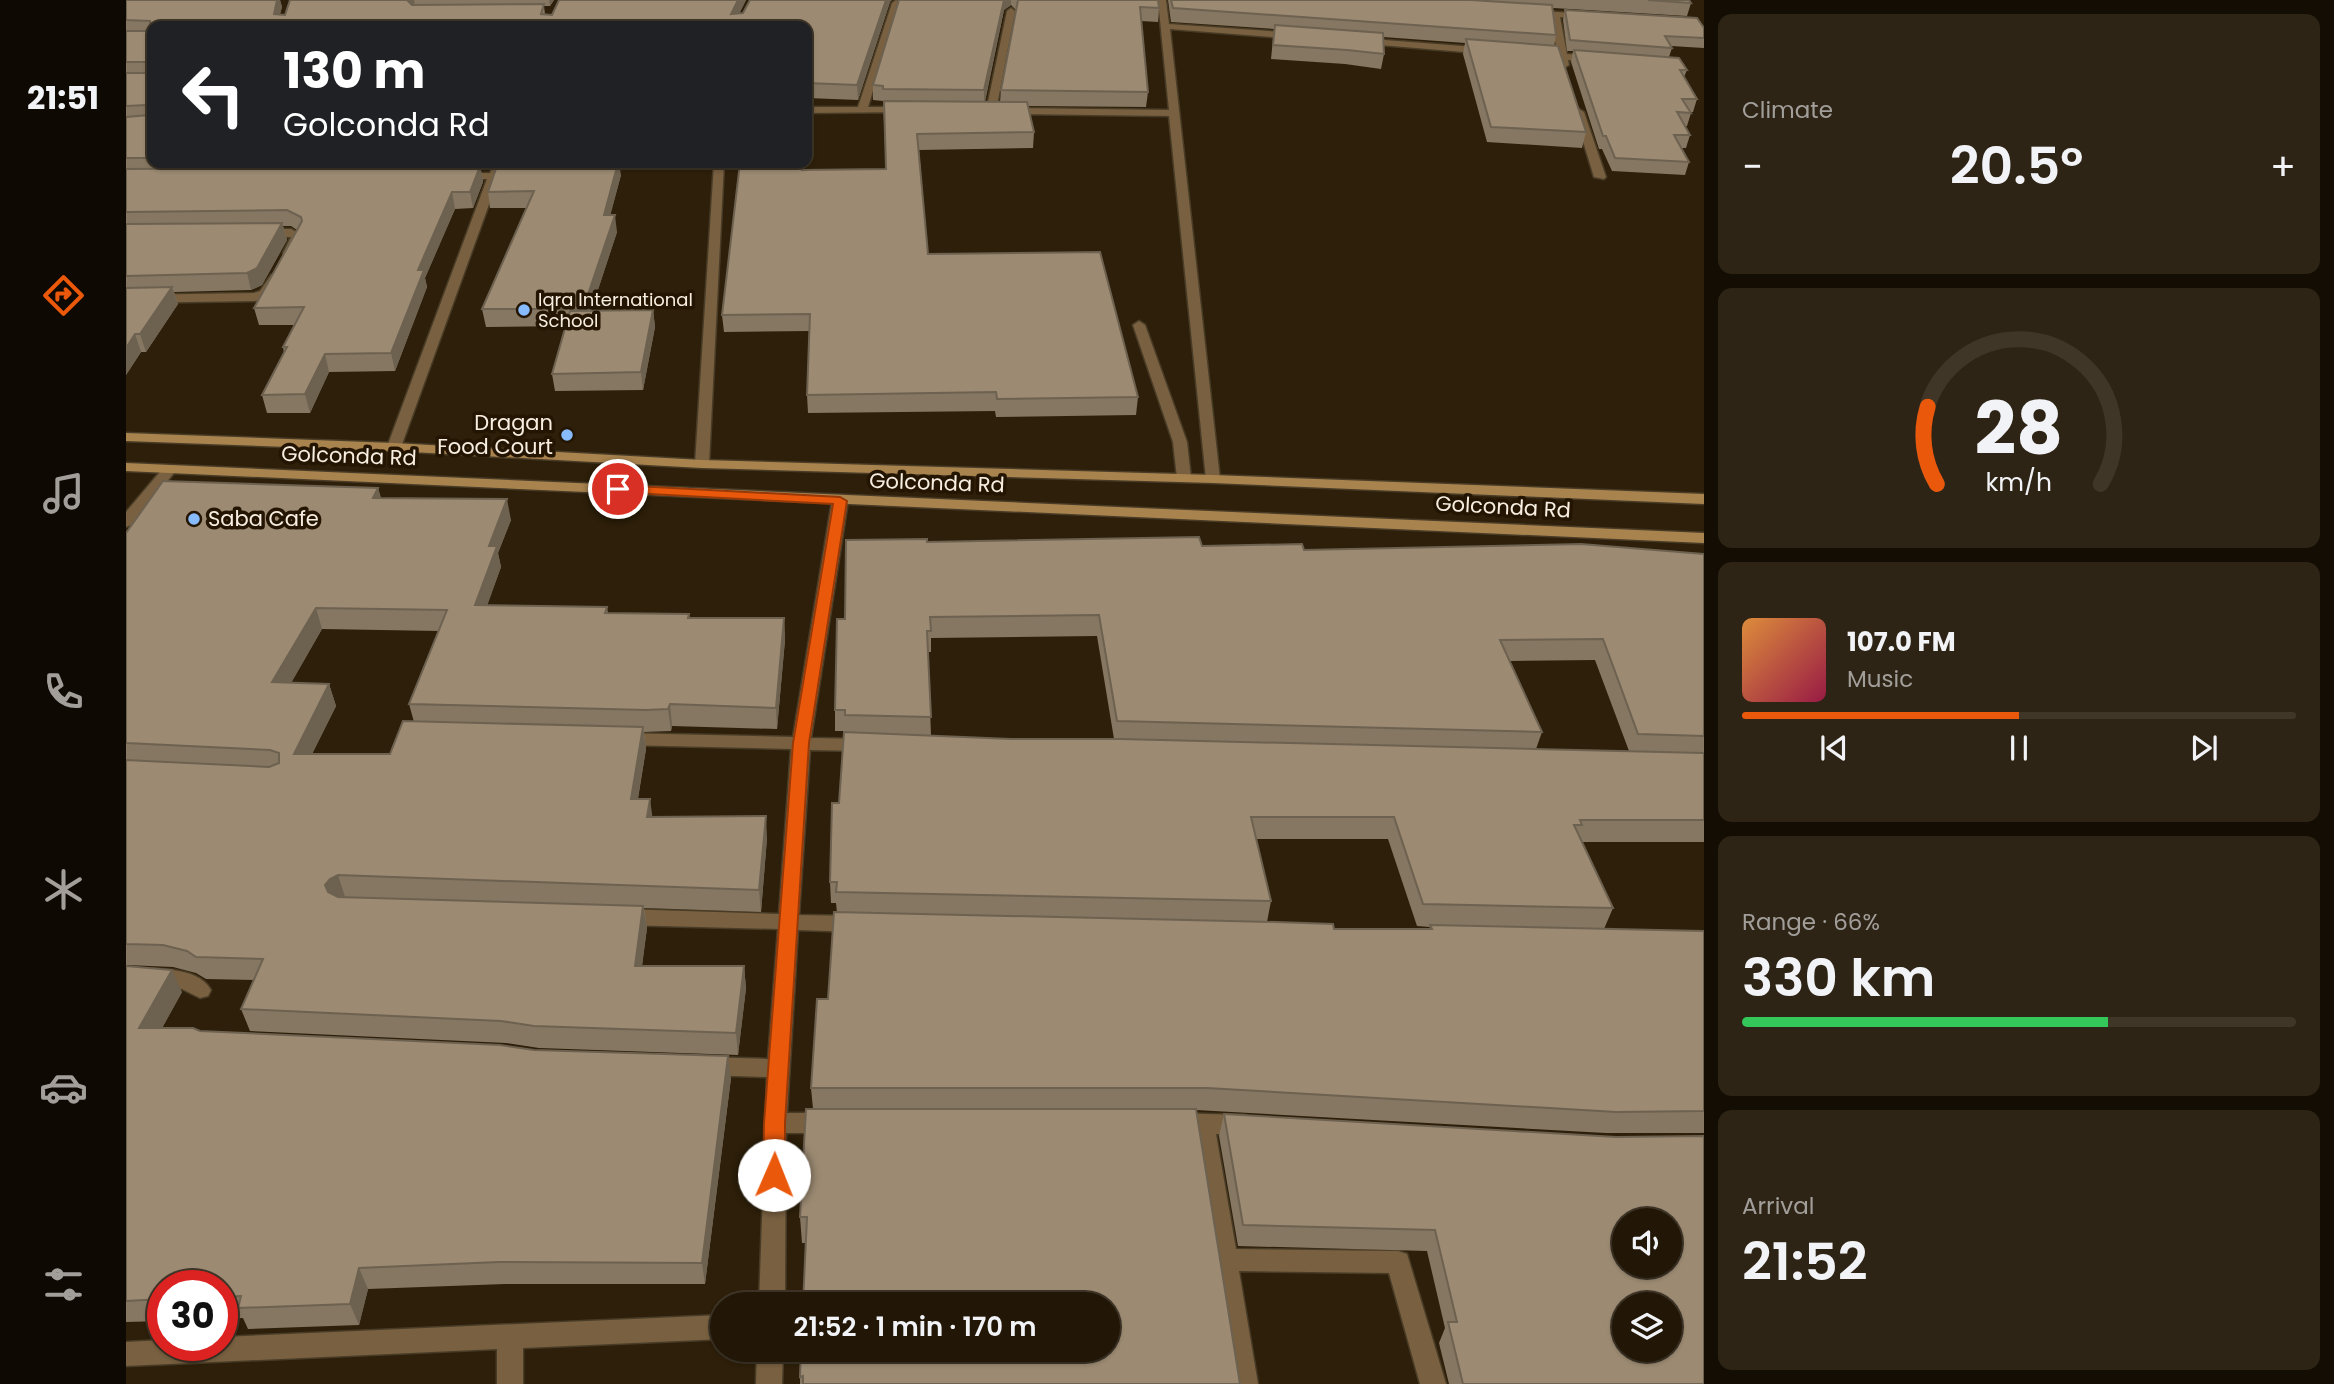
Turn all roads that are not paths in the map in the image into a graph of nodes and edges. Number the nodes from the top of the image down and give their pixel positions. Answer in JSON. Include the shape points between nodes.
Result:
{"nodes":[{"id":1,"x":1163,"y":0,"type":"edge"},
{"id":2,"x":896,"y":3,"type":"edge"},
{"id":3,"x":1011,"y":11,"type":"dead end"},
{"id":4,"x":1513,"y":11,"type":"edge"},
{"id":5,"x":1555,"y":13,"type":"junction"},
{"id":6,"x":1590,"y":16,"type":"edge"},
{"id":7,"x":1163,"y":26,"type":"junction"},
{"id":8,"x":1314,"y":38,"type":"edge"},
{"id":9,"x":1342,"y":40,"type":"edge"},
{"id":10,"x":1506,"y":52,"type":"edge"},
{"id":11,"x":1533,"y":54,"type":"edge"},
{"id":12,"x":1561,"y":56,"type":"junction"},
{"id":13,"x":1602,"y":59,"type":"edge"},
{"id":14,"x":1569,"y":80,"type":"edge"},
{"id":15,"x":1576,"y":105,"type":"edge"},
{"id":16,"x":812,"y":110,"type":"edge"},
{"id":17,"x":862,"y":110,"type":"junction"},
{"id":18,"x":914,"y":110,"type":"edge"},
{"id":19,"x":978,"y":111,"type":"edge"},
{"id":20,"x":991,"y":111,"type":"junction"},
{"id":21,"x":1174,"y":113,"type":"junction"},
{"id":22,"x":719,"y":168,"type":"edge"},
{"id":23,"x":496,"y":169,"type":"edge"},
{"id":24,"x":441,"y":176,"type":"edge"},
{"id":25,"x":1600,"y":177,"type":"dead end"},
{"id":26,"x":250,"y":233,"type":"edge"},
{"id":27,"x":126,"y":299,"type":"edge"},
{"id":28,"x":1139,"y":325,"type":"dead end"},
{"id":29,"x":126,"y":437,"type":"edge"},
{"id":30,"x":394,"y":447,"type":"junction"},
{"id":31,"x":702,"y":464,"type":"junction"},
{"id":32,"x":126,"y":467,"type":"edge"},
{"id":33,"x":169,"y":470,"type":"junction"},
{"id":34,"x":1184,"y":478,"type":"junction"},
{"id":35,"x":1213,"y":479,"type":"junction"},
{"id":36,"x":1704,"y":499,"type":"edge"},
{"id":37,"x":840,"y":501,"type":"junction"},
{"id":38,"x":126,"y":522,"type":"edge"},
{"id":39,"x":1704,"y":538,"type":"edge"},
{"id":40,"x":605,"y":739,"type":"edge"},
{"id":41,"x":801,"y":743,"type":"junction"},
{"id":42,"x":884,"y":745,"type":"edge"},
{"id":43,"x":596,"y":916,"type":"edge"},
{"id":44,"x":790,"y":923,"type":"junction"},
{"id":45,"x":873,"y":925,"type":"edge"},
{"id":46,"x":126,"y":976,"type":"edge"},
{"id":47,"x":200,"y":990,"type":"dead end"},
{"id":48,"x":685,"y":1065,"type":"edge"},
{"id":49,"x":779,"y":1068,"type":"junction"},
{"id":50,"x":775,"y":1123,"type":"junction"},
{"id":51,"x":844,"y":1123,"type":"edge"},
{"id":52,"x":1148,"y":1123,"type":"edge"},
{"id":53,"x":1203,"y":1123,"type":"junction"},
{"id":54,"x":1272,"y":1127,"type":"edge"},
{"id":55,"x":1225,"y":1260,"type":"junction"},
{"id":56,"x":772,"y":1292,"type":"edge"},
{"id":57,"x":710,"y":1328,"type":"edge"},
{"id":58,"x":510,"y":1337,"type":"junction"},
{"id":59,"x":126,"y":1354,"type":"edge"},
{"id":60,"x":770,"y":1362,"type":"edge"},
{"id":61,"x":510,"y":1384,"type":"edge"},
{"id":62,"x":769,"y":1384,"type":"edge"},
{"id":63,"x":1245,"y":1384,"type":"edge"},
{"id":64,"x":1433,"y":1384,"type":"edge"}],
"edges":[{"from":1,"to":7,"type":"street"},
{"from":2,"to":17,"type":"street"},
{"from":3,"to":20,"type":"street"},
{"from":4,"to":5,"type":"street"},
{"from":5,"to":6,"type":"street"},
{"from":5,"to":12,"type":"street"},
{"from":7,"to":8,"type":"street"},
{"from":7,"to":21,"type":"street"},
{"from":9,"to":10,"type":"street"},
{"from":11,"to":12,"type":"street"},
{"from":12,"to":13,"type":"street"},
{"from":12,"to":14,"type":"street"},
{"from":15,"to":25,"type":"street"},
{"from":16,"to":17,"type":"street"},
{"from":17,"to":18,"type":"street"},
{"from":19,"to":20,"type":"street"},
{"from":20,"to":21,"type":"street"},
{"from":21,"to":35,"type":"street"},
{"from":22,"to":31,"type":"street"},
{"from":23,"to":24,"type":"street"},
{"from":23,"to":30,"type":"street"},
{"from":26,"to":27,"type":"street","via":[[298,236],[265,294],[256,298]]},
{"from":28,"to":34,"type":"street","via":[[1180,442]]},
{"from":29,"to":30,"type":"main road","name":"Golconda Rd"},
{"from":30,"to":31,"type":"main road","name":"Golconda Rd"},
{"from":31,"to":34,"type":"main road","name":"Golconda Rd"},
{"from":32,"to":33,"type":"main road","name":"Golconda Rd"},
{"from":33,"to":37,"type":"main road","name":"Golconda Rd"},
{"from":33,"to":38,"type":"street"},
{"from":34,"to":35,"type":"main road","name":"Golconda Rd"},
{"from":35,"to":36,"type":"main road","name":"Golconda Rd"},
{"from":37,"to":39,"type":"main road","name":"Golconda Rd"},
{"from":37,"to":41,"type":"street"},
{"from":40,"to":41,"type":"street"},
{"from":41,"to":42,"type":"street"},
{"from":41,"to":44,"type":"street"},
{"from":43,"to":44,"type":"street"},
{"from":44,"to":45,"type":"street"},
{"from":44,"to":49,"type":"street"},
{"from":46,"to":47,"type":"street","via":[[187,981]]},
{"from":48,"to":49,"type":"street"},
{"from":49,"to":50,"type":"street"},
{"from":50,"to":51,"type":"street"},
{"from":50,"to":56,"type":"street"},
{"from":52,"to":53,"type":"street"},
{"from":53,"to":54,"type":"street"},
{"from":53,"to":55,"type":"street"},
{"from":55,"to":63,"type":"street"},
{"from":55,"to":64,"type":"street","via":[[1398,1262]]},
{"from":57,"to":58,"type":"street"},
{"from":58,"to":59,"type":"street"},
{"from":58,"to":61,"type":"street"},
{"from":60,"to":62,"type":"street"}]}
